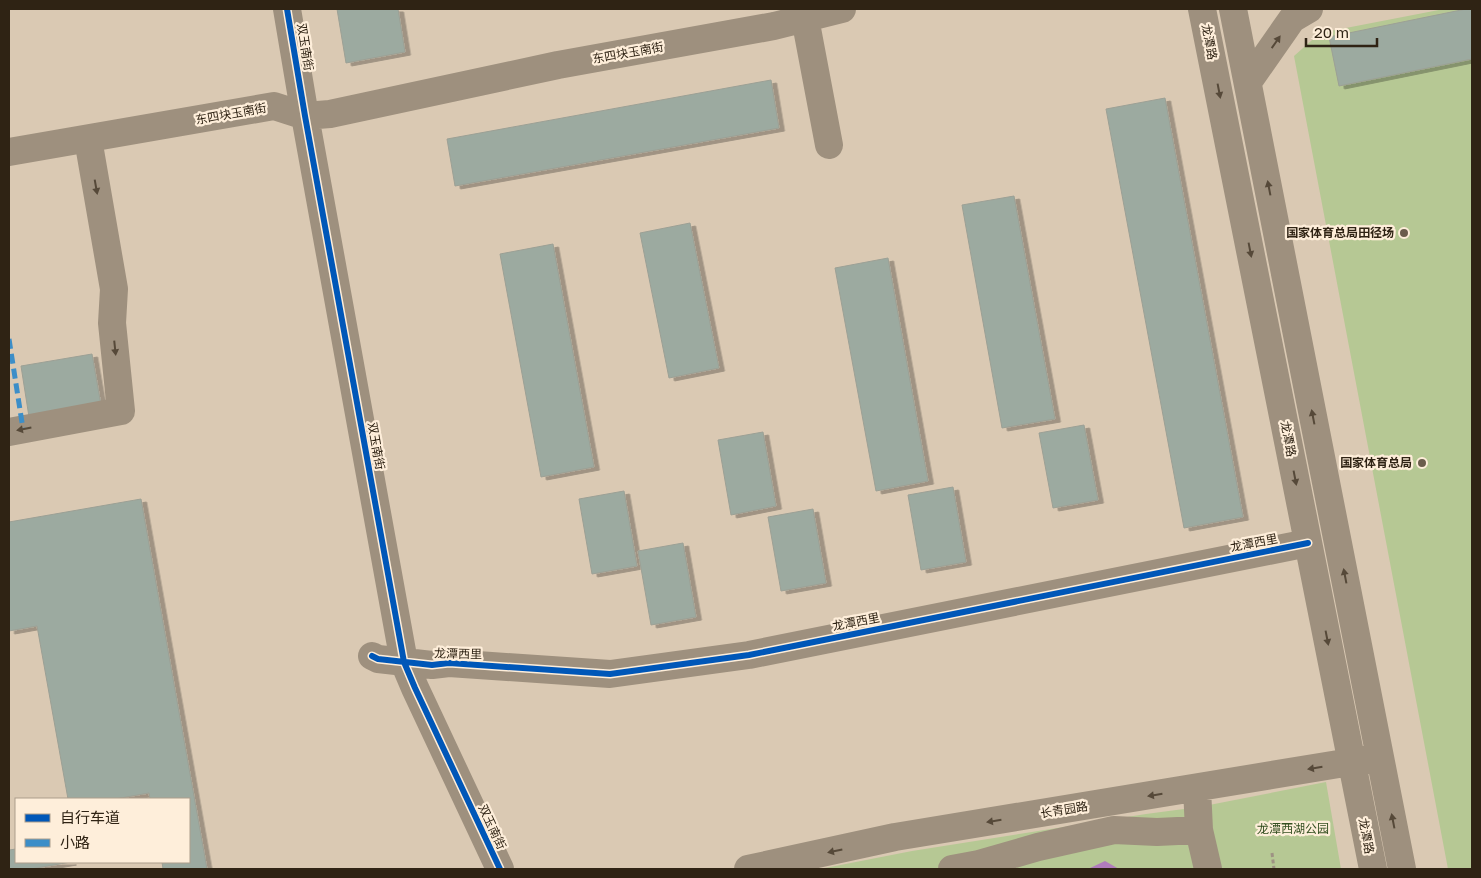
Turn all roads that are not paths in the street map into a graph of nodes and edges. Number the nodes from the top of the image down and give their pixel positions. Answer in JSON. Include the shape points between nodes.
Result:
{"nodes":[{"id":1,"x":287,"y":9,"type":"edge"},
{"id":2,"x":842,"y":9,"type":"edge"},
{"id":3,"x":1202,"y":9,"type":"edge"},
{"id":4,"x":1233,"y":9,"type":"edge"},
{"id":5,"x":1309,"y":9,"type":"edge"},
{"id":6,"x":805,"y":18,"type":"junction"},
{"id":7,"x":1248,"y":82,"type":"junction"},
{"id":8,"x":305,"y":116,"type":"junction"},
{"id":9,"x":88,"y":139,"type":"junction"},
{"id":10,"x":829,"y":145,"type":"dead end"},
{"id":11,"x":9,"y":152,"type":"edge"},
{"id":12,"x":9,"y":432,"type":"edge"},
{"id":13,"x":1308,"y":543,"type":"junction"},
{"id":14,"x":372,"y":656,"type":"dead end"},
{"id":15,"x":404,"y":662,"type":"junction"},
{"id":16,"x":1380,"y":756,"type":"junction"},
{"id":17,"x":1352,"y":762,"type":"junction"},
{"id":18,"x":1197,"y":788,"type":"junction"},
{"id":19,"x":1199,"y":830,"type":"junction"},
{"id":20,"x":500,"y":869,"type":"edge"},
{"id":21,"x":748,"y":869,"type":"edge"},
{"id":22,"x":952,"y":869,"type":"edge"},
{"id":23,"x":1208,"y":869,"type":"edge"},
{"id":24,"x":1373,"y":869,"type":"edge"},
{"id":25,"x":1402,"y":869,"type":"edge"}],
"edges":[{"from":1,"to":8,"type":"street","name":"双玉南街"},
{"from":2,"to":6,"type":"street","name":"东四块玉南街"},
{"from":3,"to":13,"type":"street","name":"龙潭路","one_way":true},
{"from":4,"to":7,"type":"street"},
{"from":7,"to":5,"type":"street","one_way":true,"via":[[1292,19]]},
{"from":6,"to":8,"type":"street","name":"东四块玉南街","via":[[330,114]]},
{"from":6,"to":10,"type":"street"},
{"from":16,"to":7,"type":"street","one_way":true},
{"from":8,"to":9,"type":"street","name":"东四块玉南街","via":[[274,106]]},
{"from":8,"to":15,"type":"street","name":"双玉南街"},
{"from":9,"to":11,"type":"street","name":"东四块玉南街"},
{"from":9,"to":12,"type":"street","one_way":true,"via":[[114,289],[112,323],[121,410]]},
{"from":13,"to":15,"type":"street","name":"龙潭西里","via":[[749,655],[610,674],[449,662],[432,665]]},
{"from":13,"to":17,"type":"street","name":"龙潭路","one_way":true},
{"from":14,"to":15,"type":"street","name":"龙潭西里"},
{"from":15,"to":20,"type":"street","name":"双玉南街"},
{"from":16,"to":17,"type":"street","name":"长青园路"},
{"from":25,"to":16,"type":"street","one_way":true},
{"from":17,"to":18,"type":"street","name":"长青园路","one_way":true},
{"from":17,"to":24,"type":"street","name":"龙潭路"},
{"from":18,"to":19,"type":"street"},
{"from":18,"to":21,"type":"street","name":"长青园路","one_way":true,"via":[[895,837]]},
{"from":19,"to":22,"type":"street","via":[[1114,830]]},
{"from":19,"to":23,"type":"street"}]}
